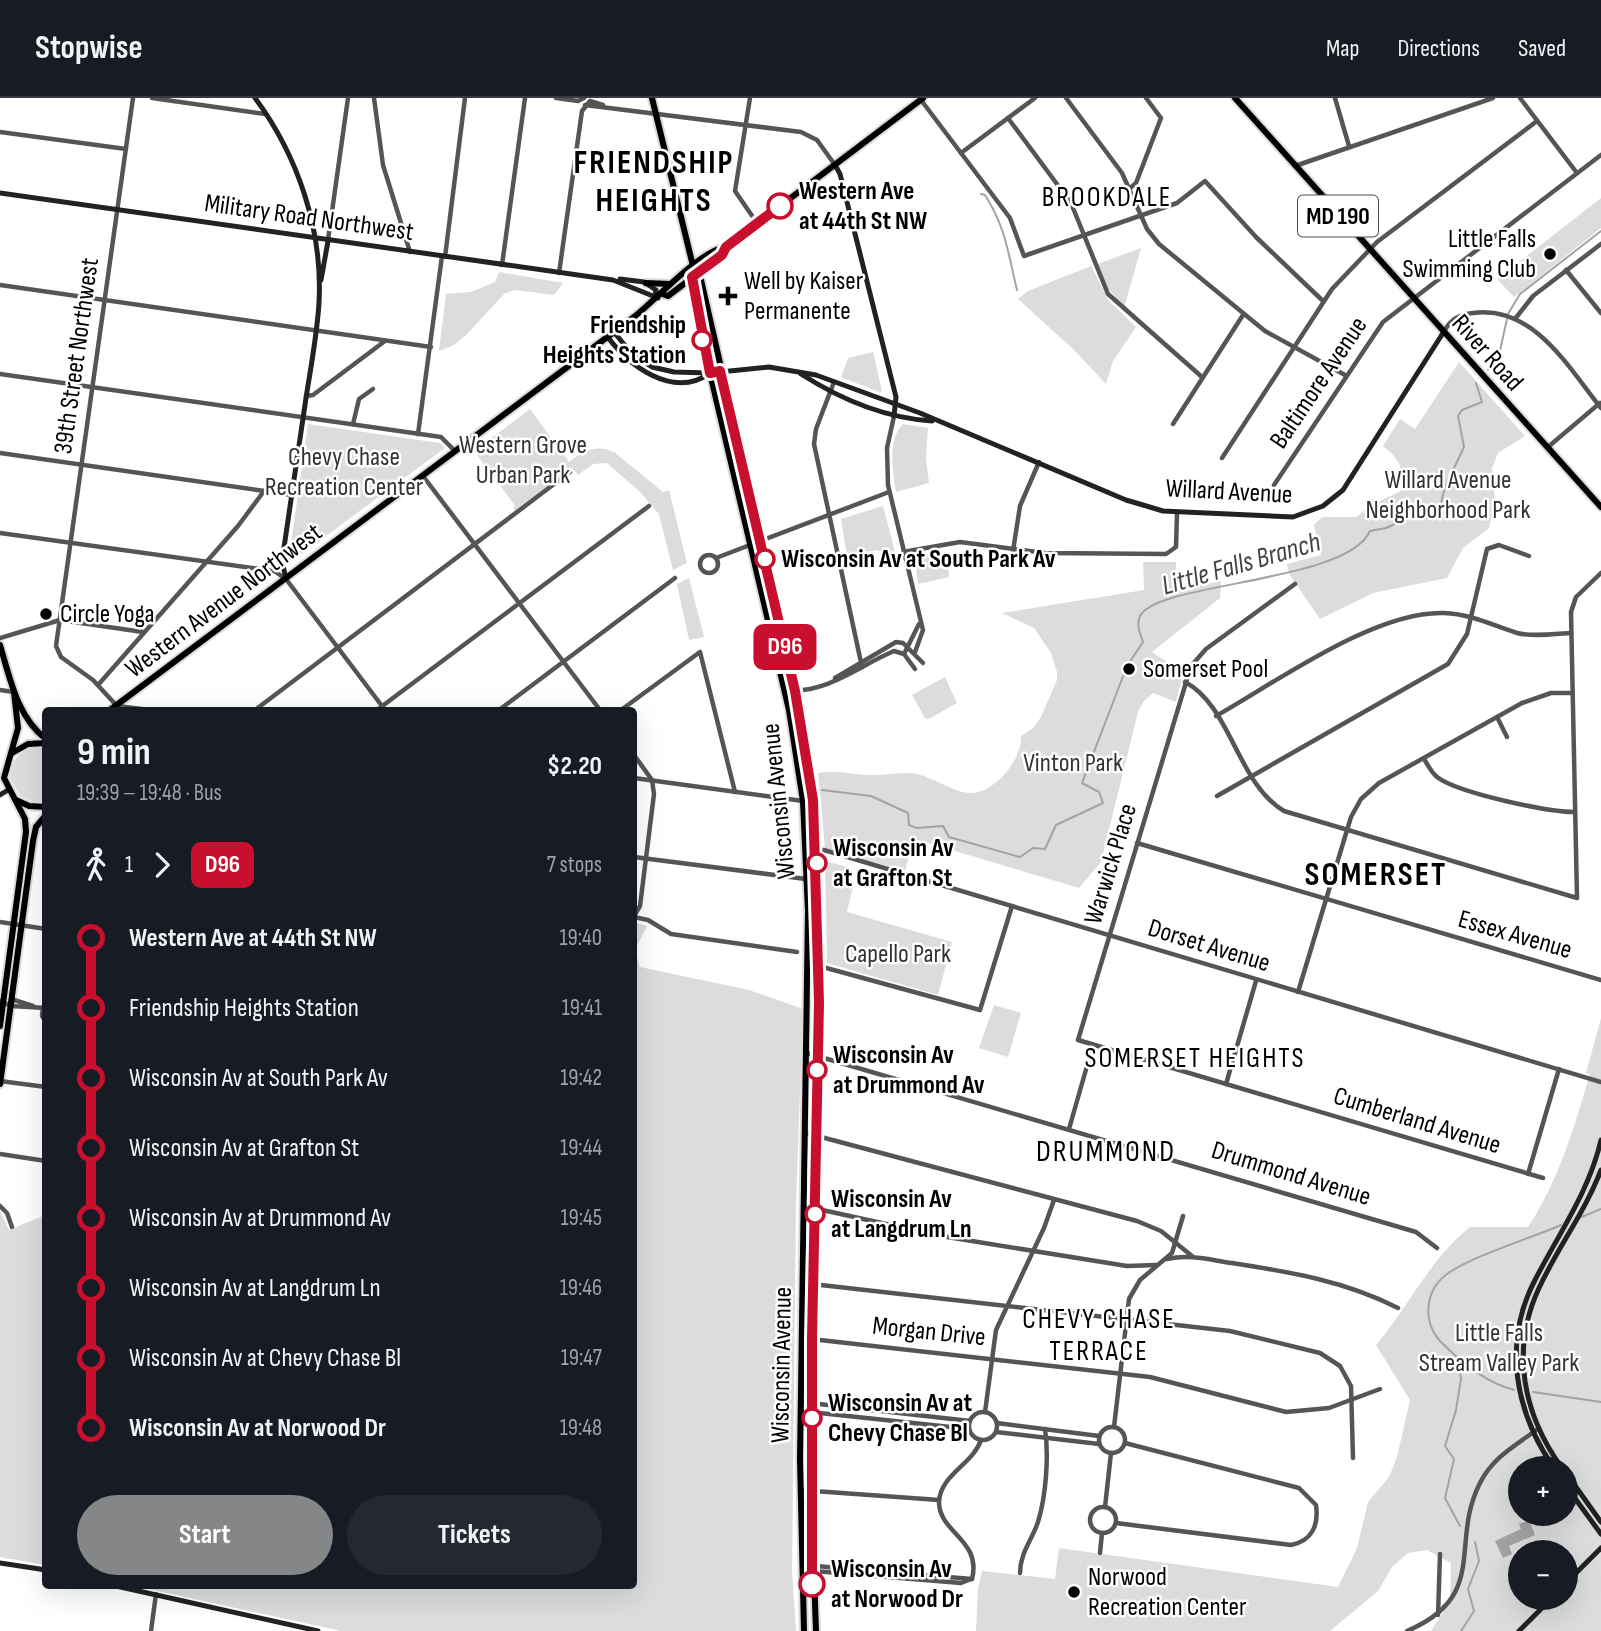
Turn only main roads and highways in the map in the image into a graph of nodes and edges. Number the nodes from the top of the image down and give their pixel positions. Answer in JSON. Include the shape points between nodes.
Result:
{"nodes":[{"id":1,"x":255,"y":98,"type":"edge"},
{"id":2,"x":652,"y":98,"type":"edge"},
{"id":3,"x":1235,"y":98,"type":"edge"},
{"id":4,"x":922,"y":99,"type":"edge"},
{"id":5,"x":835,"y":165,"type":"junction"},
{"id":6,"x":0,"y":193,"type":"edge"},
{"id":7,"x":314,"y":239,"type":"junction"},
{"id":8,"x":328,"y":241,"type":"junction"},
{"id":9,"x":726,"y":247,"type":"junction"},
{"id":10,"x":317,"y":250,"type":"junction"},
{"id":11,"x":693,"y":266,"type":"junction"},
{"id":12,"x":699,"y":272,"type":"junction"},
{"id":13,"x":692,"y":277,"type":"junction"},
{"id":14,"x":613,"y":280,"type":"junction"},
{"id":15,"x":320,"y":283,"type":"junction"},
{"id":16,"x":646,"y":283,"type":"junction"},
{"id":17,"x":670,"y":284,"type":"junction"},
{"id":18,"x":658,"y":296,"type":"junction"},
{"id":19,"x":610,"y":333,"type":"junction"},
{"id":20,"x":1443,"y":333,"type":"junction"},
{"id":21,"x":720,"y":371,"type":"junction"},
{"id":22,"x":691,"y":372,"type":"junction"},
{"id":23,"x":798,"y":372,"type":"junction"},
{"id":24,"x":710,"y":373,"type":"junction"},
{"id":25,"x":682,"y":381,"type":"junction"},
{"id":26,"x":896,"y":406,"type":"junction"},
{"id":27,"x":894,"y":416,"type":"junction"},
{"id":28,"x":935,"y":421,"type":"junction"},
{"id":29,"x":1601,"y":507,"type":"edge"},
{"id":30,"x":286,"y":579,"type":"junction"},
{"id":31,"x":0,"y":645,"type":"edge"},
{"id":32,"x":14,"y":692,"type":"junction"},
{"id":33,"x":114,"y":707,"type":"edge"},
{"id":34,"x":42,"y":737,"type":"edge"},
{"id":35,"x":42,"y":742,"type":"edge"},
{"id":36,"x":11,"y":754,"type":"junction"},
{"id":37,"x":2,"y":769,"type":"edge"},
{"id":38,"x":8,"y":790,"type":"junction"},
{"id":39,"x":0,"y":795,"type":"edge"},
{"id":40,"x":14,"y":800,"type":"junction"},
{"id":41,"x":42,"y":807,"type":"edge"},
{"id":42,"x":42,"y":822,"type":"edge"},
{"id":43,"x":18,"y":925,"type":"junction"},
{"id":44,"x":2,"y":1001,"type":"edge"},
{"id":45,"x":0,"y":1026,"type":"edge"},
{"id":46,"x":0,"y":1082,"type":"edge"},
{"id":47,"x":1601,"y":1140,"type":"edge"},
{"id":48,"x":1601,"y":1170,"type":"edge"},
{"id":49,"x":1535,"y":1431,"type":"junction"},
{"id":50,"x":1548,"y":1456,"type":"edge"},
{"id":51,"x":1554,"y":1456,"type":"edge"},
{"id":52,"x":1578,"y":1490,"type":"edge"},
{"id":53,"x":1578,"y":1502,"type":"edge"},
{"id":54,"x":1601,"y":1522,"type":"edge"},
{"id":55,"x":1601,"y":1534,"type":"edge"},
{"id":56,"x":1601,"y":1548,"type":"edge"},
{"id":57,"x":0,"y":1563,"type":"edge"},
{"id":58,"x":42,"y":1569,"type":"edge"},
{"id":59,"x":1578,"y":1571,"type":"edge"},
{"id":60,"x":131,"y":1589,"type":"edge"},
{"id":61,"x":1540,"y":1610,"type":"edge"},
{"id":62,"x":318,"y":1631,"type":"edge"},
{"id":63,"x":804,"y":1631,"type":"edge"},
{"id":64,"x":816,"y":1631,"type":"edge"},
{"id":65,"x":1519,"y":1631,"type":"edge"}],
"edges":[{"from":1,"to":7,"type":"main road","via":[[295,167]]},
{"from":2,"to":11,"type":"main road"},
{"from":3,"to":20,"type":"main road","name":"River Road","number":"MD 190"},
{"from":4,"to":5,"type":"main road","name":"Western Avenue Northwest"},
{"from":5,"to":9,"type":"main road","name":"Western Avenue Northwest"},
{"from":5,"to":26,"type":"main road"},
{"from":6,"to":7,"type":"main road","name":"Military Road Northwest"},
{"from":7,"to":8,"type":"main road","name":"Military Road Northwest"},
{"from":7,"to":10,"type":"main road"},
{"from":8,"to":10,"type":"main road"},
{"from":8,"to":14,"type":"main road","name":"Military Road Northwest"},
{"from":8,"to":15,"type":"main road"},
{"from":9,"to":11,"type":"main road","name":"Western Avenue Northwest"},
{"from":9,"to":12,"type":"main road","name":"Western Avenue Northwest"},
{"from":10,"to":15,"type":"main road"},
{"from":11,"to":12,"type":"main road"},
{"from":11,"to":13,"type":"main road","name":"Wisconsin Avenue"},
{"from":11,"to":17,"type":"main road","name":"Western Avenue Northwest"},
{"from":12,"to":13,"type":"main road","name":"Western Avenue Northwest"},
{"from":12,"to":21,"type":"main road","name":"Wisconsin Avenue"},
{"from":13,"to":18,"type":"main road","name":"Western Avenue Northwest","via":[[668,296]]},
{"from":13,"to":24,"type":"main road","name":"Wisconsin Avenue"},
{"from":14,"to":16,"type":"main road","name":"Military Road Northwest"},
{"from":14,"to":18,"type":"main road","name":"Military Road Northwest"},
{"from":15,"to":30,"type":"main road","via":[[282,563]]},
{"from":16,"to":17,"type":"main road"},
{"from":16,"to":18,"type":"main road"},
{"from":17,"to":18,"type":"main road","name":"Western Avenue Northwest"},
{"from":18,"to":19,"type":"main road","name":"Western Avenue Northwest"},
{"from":19,"to":22,"type":"main road","via":[[644,364],[669,372]]},
{"from":19,"to":25,"type":"main road","via":[[621,354],[638,368]]},
{"from":19,"to":30,"type":"main road","name":"Western Avenue Northwest"},
{"from":20,"to":28,"type":"main road","name":"Willard Avenue","via":[[1352,478],[1328,503],[1283,518],[1177,513],[1126,500]]},
{"from":20,"to":29,"type":"main road","name":"River Road","number":"MD 190"},
{"from":21,"to":23,"type":"main road","name":"Willard Avenue","via":[[763,366]]},
{"from":21,"to":24,"type":"main road","name":"Willard Avenue"},
{"from":21,"to":64,"type":"main road","name":"Wisconsin Avenue","via":[[811,774],[819,964],[811,1491]]},
{"from":22,"to":24,"type":"main road"},
{"from":22,"to":25,"type":"main road"},
{"from":23,"to":26,"type":"main road","name":"Willard Avenue"},
{"from":23,"to":27,"type":"main road","name":"Willard Avenue","via":[[830,391]]},
{"from":24,"to":25,"type":"main road","via":[[702,379]]},
{"from":24,"to":63,"type":"main road","name":"Wisconsin Avenue","via":[[784,689],[803,801],[808,963],[800,1490]]},
{"from":26,"to":27,"type":"main road"},
{"from":26,"to":28,"type":"main road","name":"Willard Avenue"},
{"from":27,"to":28,"type":"main road","name":"Willard Avenue"},
{"from":30,"to":33,"type":"main road","name":"Western Avenue Northwest"},
{"from":31,"to":32,"type":"main road"},
{"from":32,"to":34,"type":"main road","via":[[28,722]]},
{"from":32,"to":36,"type":"main road","via":[[19,725]]},
{"from":35,"to":36,"type":"main road"},
{"from":36,"to":37,"type":"main road"},
{"from":37,"to":38,"type":"main road"},
{"from":38,"to":39,"type":"main road"},
{"from":38,"to":40,"type":"main road"},
{"from":40,"to":41,"type":"main road"},
{"from":40,"to":43,"type":"main road","via":[[26,829]]},
{"from":42,"to":43,"type":"main road","via":[[34,837]]},
{"from":43,"to":44,"type":"main road"},
{"from":43,"to":46,"type":"main road"},
{"from":44,"to":45,"type":"main road"},
{"from":47,"to":49,"type":"main road","via":[[1572,1217],[1530,1290],[1518,1333],[1517,1378]]},
{"from":48,"to":49,"type":"main road","via":[[1534,1300],[1524,1336],[1525,1390]]},
{"from":49,"to":50,"type":"main road"},
{"from":49,"to":51,"type":"main road"},
{"from":52,"to":54,"type":"main road"},
{"from":53,"to":55,"type":"main road"},
{"from":56,"to":59,"type":"main road"},
{"from":57,"to":58,"type":"main road"},
{"from":60,"to":62,"type":"main road"},
{"from":61,"to":65,"type":"main road"}]}
